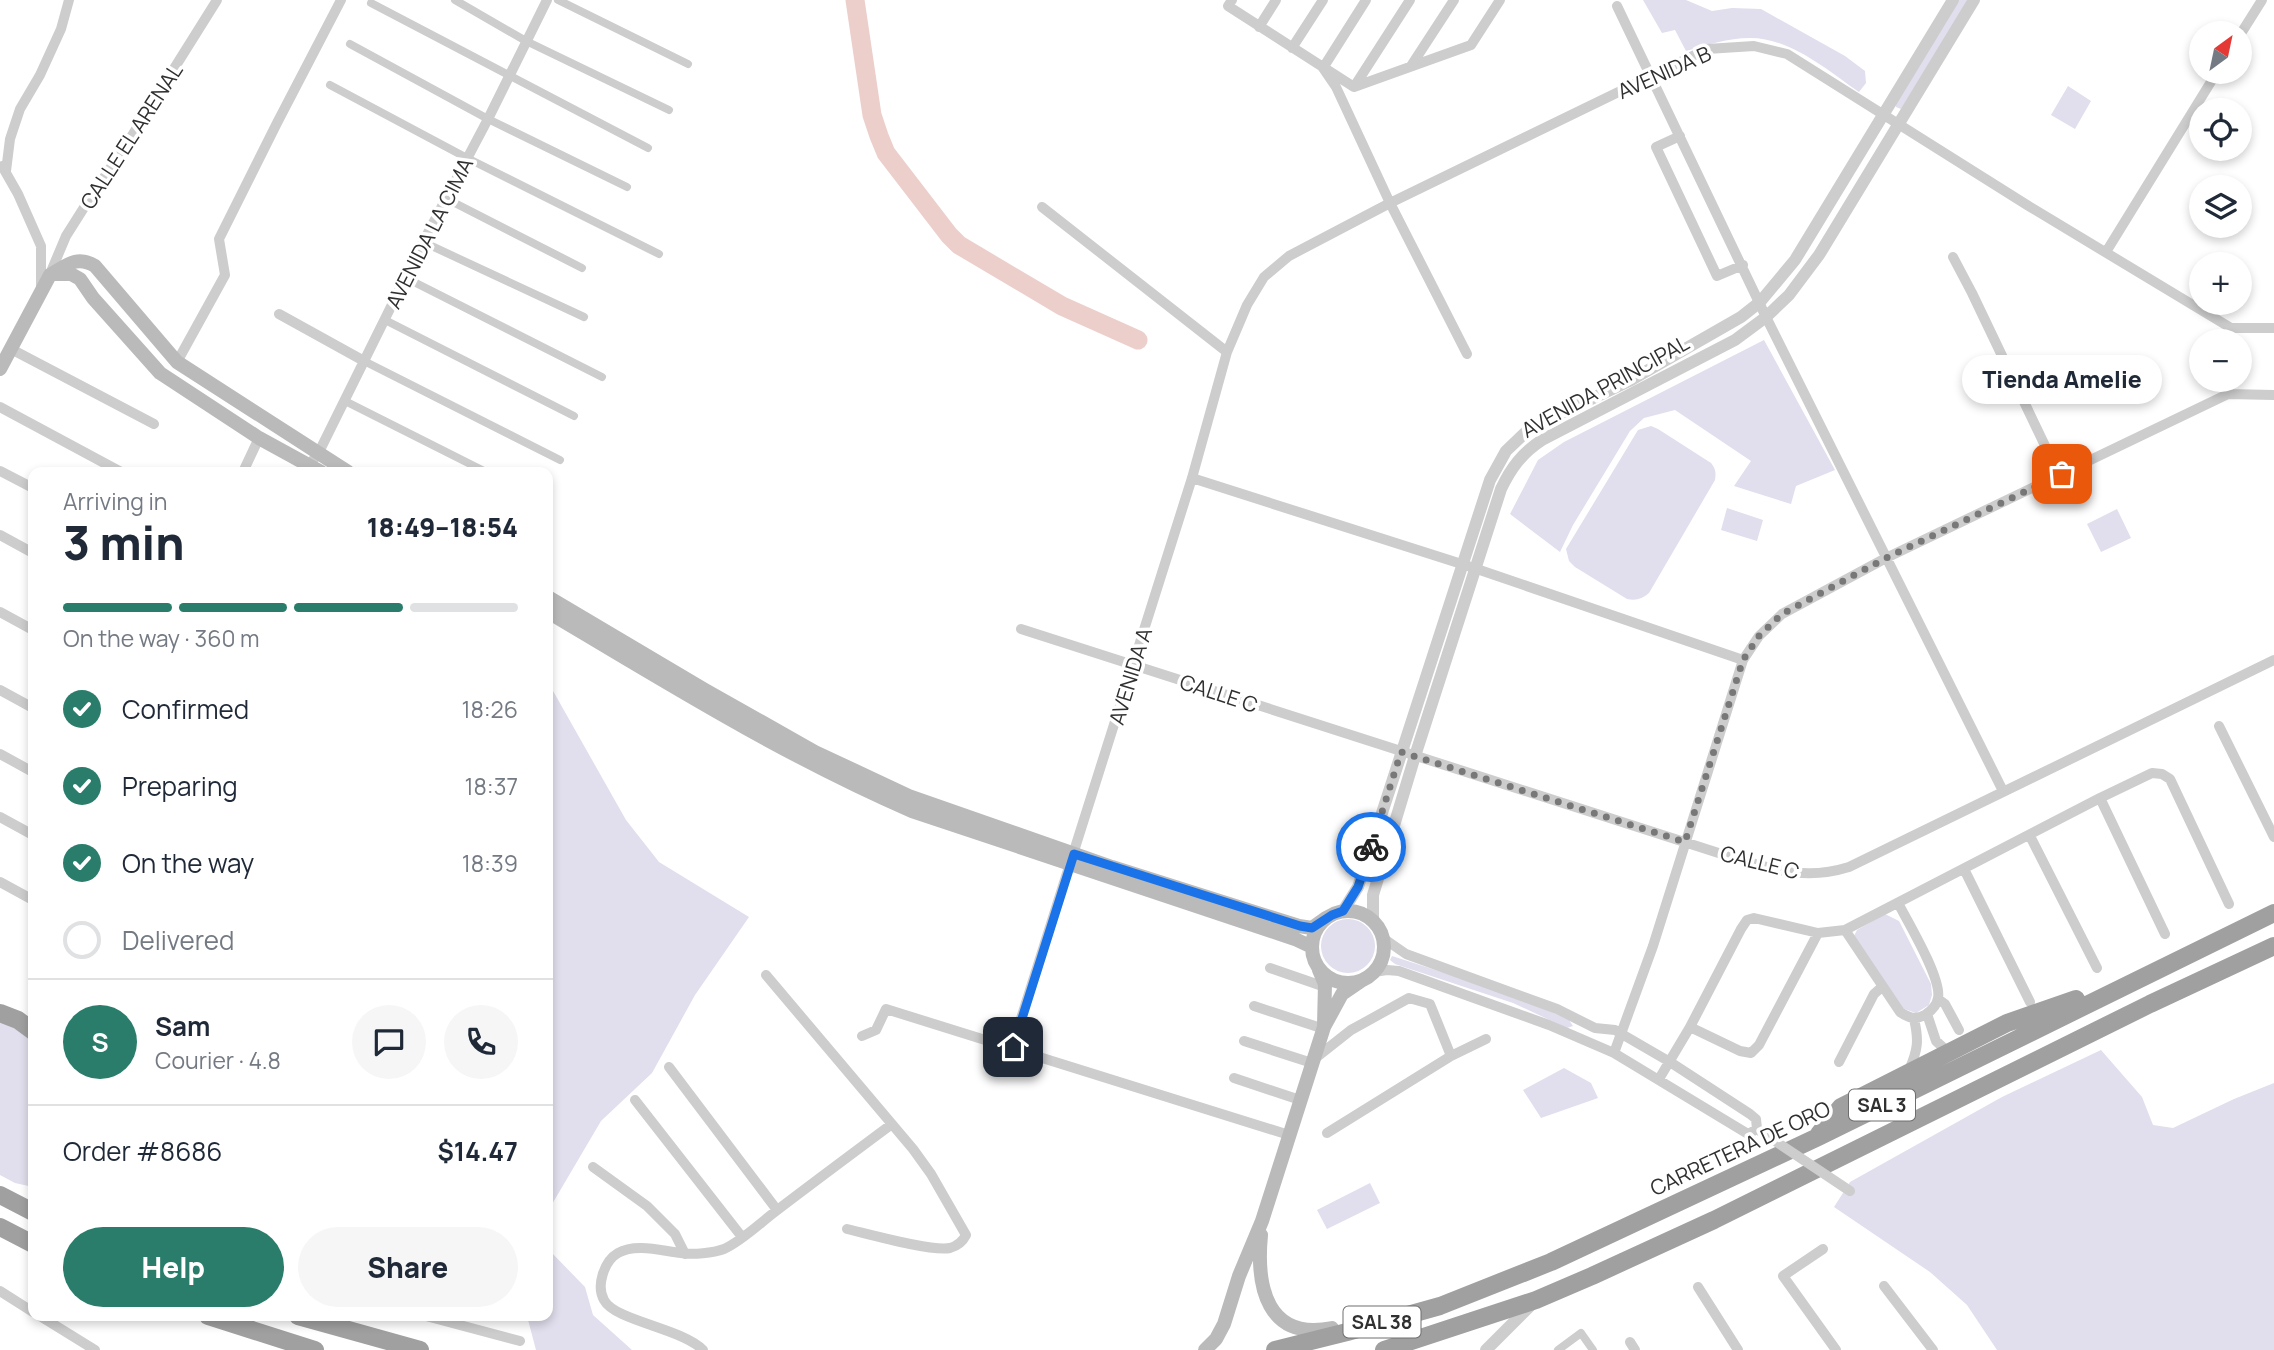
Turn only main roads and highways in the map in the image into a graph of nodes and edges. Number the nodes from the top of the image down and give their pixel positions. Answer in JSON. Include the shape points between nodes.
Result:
{"nodes":[{"id":1,"x":50,"y":275,"type":"junction"},
{"id":2,"x":0,"y":369,"type":"edge"},
{"id":3,"x":316,"y":464,"type":"edge"},
{"id":4,"x":553,"y":600,"type":"edge"},
{"id":5,"x":553,"y":615,"type":"edge"},
{"id":6,"x":1073,"y":859,"type":"junction"},
{"id":7,"x":2274,"y":913,"type":"edge"},
{"id":8,"x":1326,"y":918,"type":"junction"},
{"id":9,"x":2274,"y":946,"type":"edge"},
{"id":10,"x":1312,"y":947,"type":"junction"},
{"id":11,"x":1317,"y":964,"type":"junction"},
{"id":12,"x":2161,"y":968,"type":"junction"},
{"id":13,"x":1361,"y":981,"type":"junction"},
{"id":14,"x":0,"y":1005,"type":"edge"},
{"id":15,"x":0,"y":1013,"type":"edge"},
{"id":16,"x":28,"y":1019,"type":"edge"},
{"id":17,"x":28,"y":1027,"type":"edge"},
{"id":18,"x":1323,"y":1031,"type":"junction"},
{"id":19,"x":1818,"y":1137,"type":"junction"},
{"id":20,"x":1750,"y":1167,"type":"junction"},
{"id":21,"x":0,"y":1186,"type":"edge"},
{"id":22,"x":1777,"y":1189,"type":"junction"},
{"id":23,"x":1701,"y":1191,"type":"junction"},
{"id":24,"x":0,"y":1195,"type":"edge"},
{"id":25,"x":28,"y":1195,"type":"edge"},
{"id":26,"x":28,"y":1209,"type":"edge"},
{"id":27,"x":1714,"y":1220,"type":"junction"},
{"id":28,"x":1262,"y":1221,"type":"junction"},
{"id":29,"x":0,"y":1227,"type":"edge"},
{"id":30,"x":28,"y":1241,"type":"edge"},
{"id":31,"x":1486,"y":1288,"type":"joint"},
{"id":32,"x":1536,"y":1300,"type":"joint"},
{"id":33,"x":1440,"y":1306,"type":"junction"},
{"id":34,"x":224,"y":1321,"type":"edge"},
{"id":35,"x":311,"y":1321,"type":"edge"},
{"id":36,"x":323,"y":1321,"type":"edge"},
{"id":37,"x":360,"y":1339,"type":"edge"},
{"id":38,"x":1394,"y":1349,"type":"edge"},
{"id":39,"x":315,"y":1350,"type":"edge"},
{"id":40,"x":420,"y":1350,"type":"edge"},
{"id":41,"x":1205,"y":1350,"type":"edge"},
{"id":42,"x":1275,"y":1350,"type":"edge"}],
"edges":[{"from":1,"to":2,"type":"main road"},
{"from":1,"to":3,"type":"main road","via":[[71,274],[80,279],[160,373],[259,438]]},
{"from":1,"to":3,"type":"main road","via":[[73,261],[85,260],[95,266],[177,362]]},
{"from":4,"to":6,"type":"main road","via":[[861,775]]},
{"from":5,"to":6,"type":"main road","via":[[696,701],[867,792],[912,811]]},
{"from":6,"to":8,"type":"main road","via":[[1300,926],[1312,928]]},
{"from":6,"to":10,"type":"main road"},
{"from":7,"to":12,"type":"highway","name":"CARRETERA DE ORO","number":"SAL 3"},
{"from":8,"to":10,"type":"main road"},
{"from":8,"to":13,"type":"main road","via":[[1354,911],[1373,920],[1383,938],[1383,957],[1374,972]]},
{"from":9,"to":22,"type":"highway","number":"SAL 3"},
{"from":10,"to":11,"type":"main road"},
{"from":11,"to":13,"type":"main road","via":[[1337,981]]},
{"from":11,"to":18,"type":"main road","via":[[1325,987]]},
{"from":12,"to":19,"type":"highway","name":"CARRETERA DE ORO","number":"SAL 3"},
{"from":12,"to":19,"type":"highway","via":[[2007,1023],[1948,1052],[1840,1107]]},
{"from":13,"to":18,"type":"main road","via":[[1342,994]]},
{"from":14,"to":16,"type":"highway"},
{"from":15,"to":17,"type":"highway"},
{"from":18,"to":28,"type":"main road"},
{"from":19,"to":20,"type":"highway","name":"CARRETERA DE ORO","number":"SAL 3"},
{"from":20,"to":22,"type":"highway","via":[[1747,1181],[1755,1193]]},
{"from":20,"to":23,"type":"highway","name":"CARRETERA DE ORO","number":"SAL 3"},
{"from":21,"to":25,"type":"highway"},
{"from":22,"to":27,"type":"highway","number":"SAL 3"},
{"from":23,"to":27,"type":"highway","via":[[1717,1198],[1719,1212]]},
{"from":23,"to":31,"type":"highway","name":"CARRETERA DE ORO","number":"SAL 3"},
{"from":24,"to":26,"type":"highway"},
{"from":27,"to":32,"type":"highway","number":"SAL 3"},
{"from":28,"to":33,"type":"main road","via":[[1259,1262],[1263,1293],[1273,1311],[1288,1324],[1315,1331]]},
{"from":28,"to":41,"type":"main road","via":[[1224,1324]]},
{"from":29,"to":30,"type":"highway"},
{"from":31,"to":33,"type":"highway","number":"SAL 38"},
{"from":32,"to":38,"type":"highway","number":"SAL 38"},
{"from":33,"to":42,"type":"highway","number":"SAL 38"},
{"from":34,"to":39,"type":"highway"},
{"from":35,"to":37,"type":"highway"},
{"from":36,"to":37,"type":"highway"},
{"from":37,"to":40,"type":"highway"}]}
